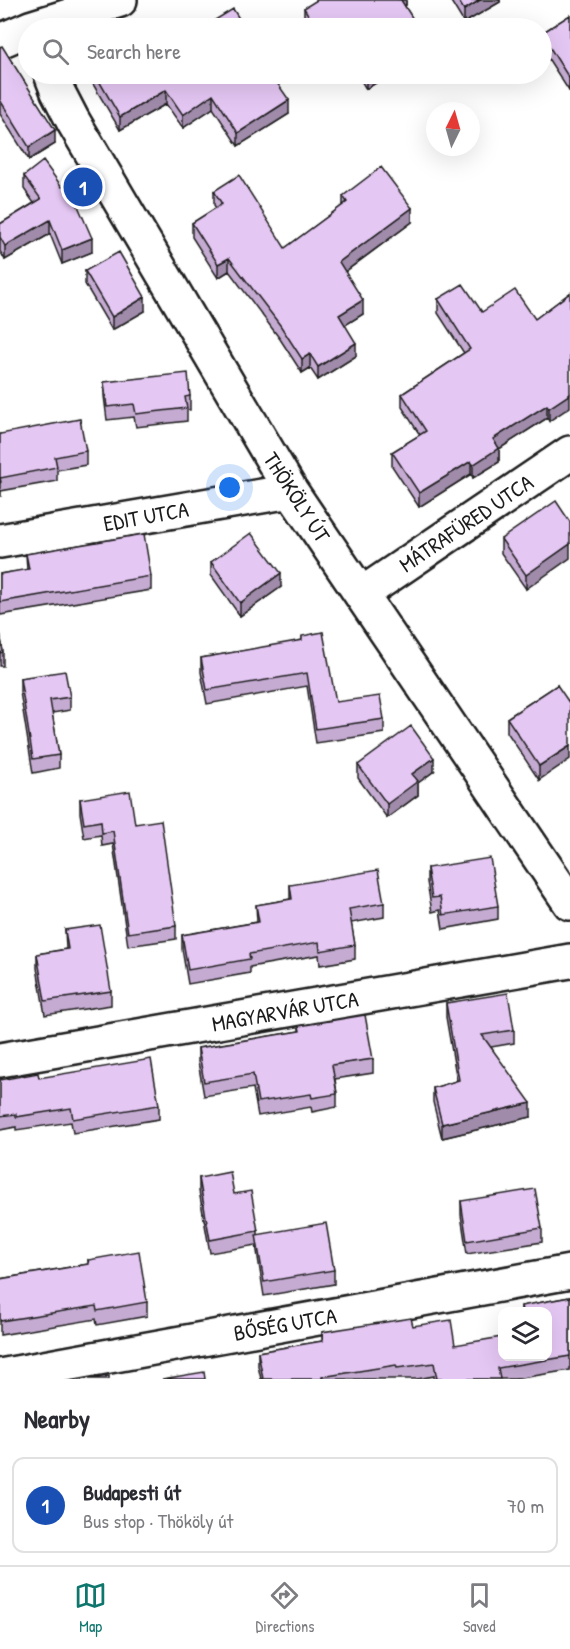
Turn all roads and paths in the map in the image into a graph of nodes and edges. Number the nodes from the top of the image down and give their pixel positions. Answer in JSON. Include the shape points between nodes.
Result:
{"nodes":[{"id":1,"x":120,"y":0,"type":"edge"},
{"id":2,"x":49,"y":18,"type":"edge"},
{"id":3,"x":18,"y":30,"type":"edge"},
{"id":4,"x":0,"y":40,"type":"edge"},
{"id":5,"x":56,"y":84,"type":"edge"},
{"id":6,"x":570,"y":453,"type":"edge"},
{"id":7,"x":291,"y":491,"type":"junction"},
{"id":8,"x":0,"y":542,"type":"edge"},
{"id":9,"x":362,"y":594,"type":"junction"},
{"id":10,"x":570,"y":903,"type":"edge"},
{"id":11,"x":570,"y":961,"type":"edge"},
{"id":12,"x":0,"y":1060,"type":"edge"},
{"id":13,"x":570,"y":1272,"type":"edge"},
{"id":14,"x":0,"y":1376,"type":"edge"}],
"edges":[{"from":1,"to":2,"type":"street"},
{"from":3,"to":4,"type":"street"},
{"from":5,"to":7,"type":"street","name":"THÖKÖLY ÚT"},
{"from":6,"to":9,"type":"street","name":"MÁTRAFÜRED UTCA"},
{"from":7,"to":8,"type":"street","name":"EDIT UTCA"},
{"from":7,"to":9,"type":"street","name":"THÖKÖLY ÚT"},
{"from":9,"to":10,"type":"street","name":"THÖKÖLY ÚT"},
{"from":11,"to":12,"type":"street","name":"MAGYARVÁR UTCA"},
{"from":13,"to":14,"type":"street","name":"BŐSÉG UTCA"}]}
